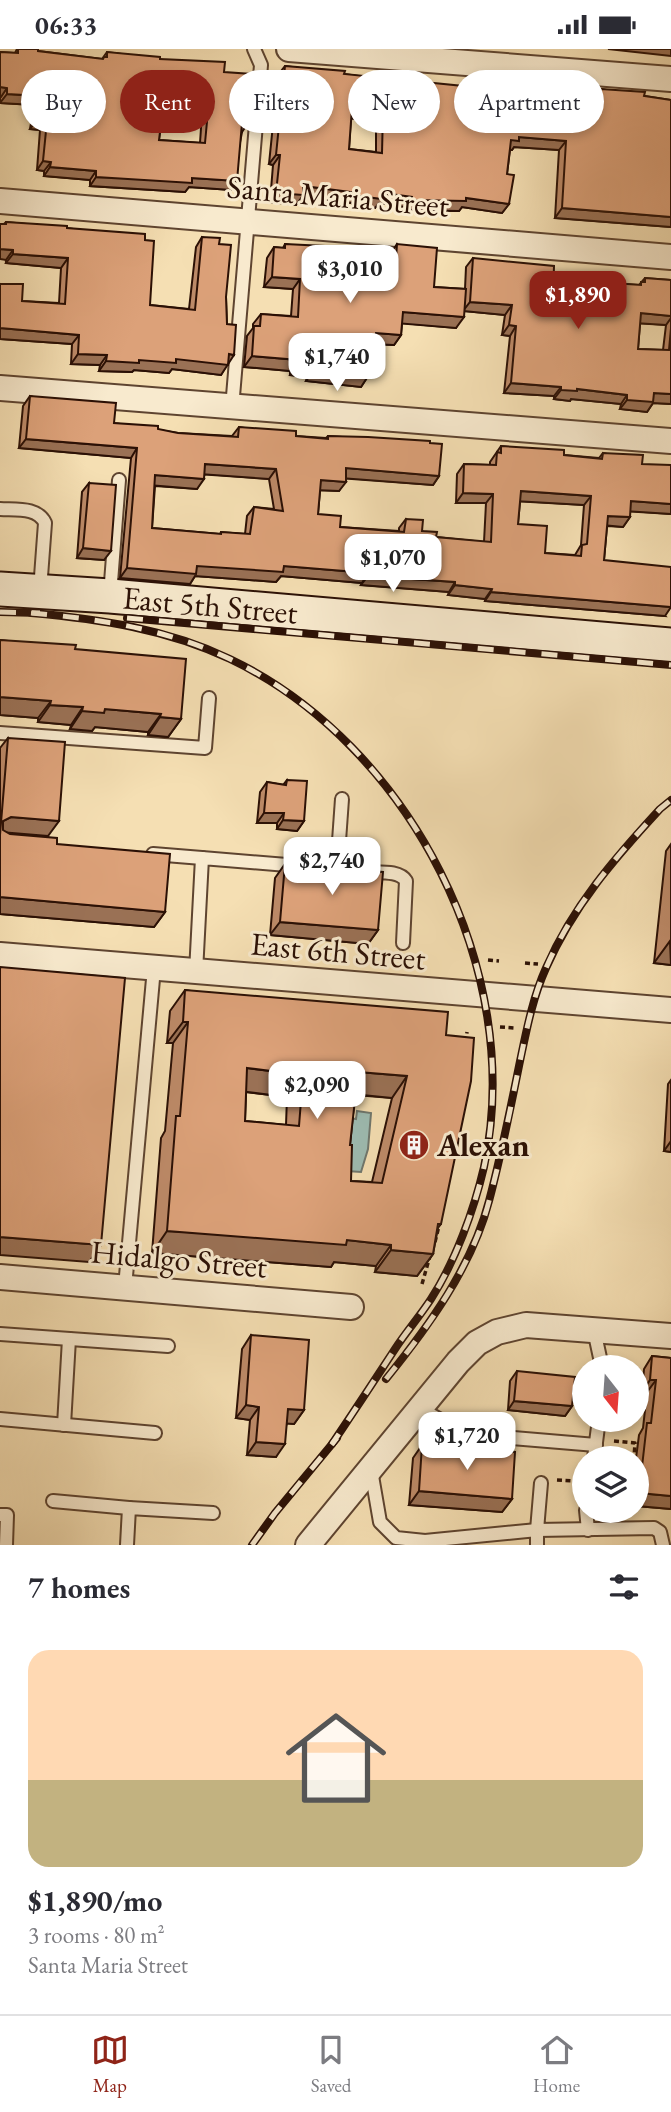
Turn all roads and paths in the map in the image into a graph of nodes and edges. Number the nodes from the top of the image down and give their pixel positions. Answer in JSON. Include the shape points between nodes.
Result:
{"nodes":[{"id":1,"x":254,"y":49,"type":"edge"},
{"id":2,"x":289,"y":49,"type":"edge"},
{"id":3,"x":671,"y":79,"type":"edge"},
{"id":4,"x":0,"y":201,"type":"edge"},
{"id":5,"x":249,"y":222,"type":"junction"},
{"id":6,"x":671,"y":257,"type":"edge"},
{"id":7,"x":0,"y":389,"type":"edge"},
{"id":8,"x":232,"y":408,"type":"junction"},
{"id":9,"x":671,"y":441,"type":"edge"},
{"id":10,"x":119,"y":480,"type":"dead end"},
{"id":11,"x":0,"y":509,"type":"edge"},
{"id":12,"x":0,"y":589,"type":"edge"},
{"id":13,"x":40,"y":591,"type":"junction"},
{"id":14,"x":110,"y":596,"type":"junction"},
{"id":15,"x":671,"y":645,"type":"edge"},
{"id":16,"x":209,"y":698,"type":"dead end"},
{"id":17,"x":0,"y":733,"type":"edge"},
{"id":18,"x":342,"y":799,"type":"dead end"},
{"id":19,"x":134,"y":852,"type":"edge"},
{"id":20,"x":202,"y":858,"type":"junction"},
{"id":21,"x":323,"y":868,"type":"junction"},
{"id":22,"x":403,"y":943,"type":"dead end"},
{"id":23,"x":0,"y":955,"type":"edge"},
{"id":24,"x":488,"y":960,"type":"dead end"},
{"id":25,"x":499,"y":961,"type":"dead end"},
{"id":26,"x":525,"y":963,"type":"dead end"},
{"id":27,"x":538,"y":964,"type":"dead end"},
{"id":28,"x":155,"y":968,"type":"junction"},
{"id":29,"x":196,"y":972,"type":"junction"},
{"id":30,"x":671,"y":1010,"type":"edge"},
{"id":31,"x":500,"y":1027,"type":"dead end"},
{"id":32,"x":515,"y":1028,"type":"dead end"},
{"id":33,"x":467,"y":1031,"type":"dead end"},
{"id":34,"x":466,"y":1044,"type":"edge"},
{"id":35,"x":441,"y":1215,"type":"edge"},
{"id":36,"x":0,"y":1277,"type":"edge"},
{"id":37,"x":422,"y":1284,"type":"dead end"},
{"id":38,"x":125,"y":1287,"type":"junction"},
{"id":39,"x":351,"y":1307,"type":"dead end"},
{"id":40,"x":594,"y":1330,"type":"junction"},
{"id":41,"x":0,"y":1334,"type":"edge"},
{"id":42,"x":671,"y":1336,"type":"edge"},
{"id":43,"x":69,"y":1339,"type":"junction"},
{"id":44,"x":168,"y":1346,"type":"dead end"},
{"id":45,"x":599,"y":1355,"type":"edge"},
{"id":46,"x":421,"y":1409,"type":"junction"},
{"id":47,"x":0,"y":1419,"type":"edge"},
{"id":48,"x":64,"y":1425,"type":"junction"},
{"id":49,"x":155,"y":1433,"type":"dead end"},
{"id":50,"x":614,"y":1441,"type":"dead end"},
{"id":51,"x":635,"y":1446,"type":"edge"},
{"id":52,"x":572,"y":1449,"type":"edge"},
{"id":53,"x":371,"y":1469,"type":"junction"},
{"id":54,"x":554,"y":1480,"type":"dead end"},
{"id":55,"x":572,"y":1481,"type":"edge"},
{"id":56,"x":541,"y":1483,"type":"dead end"},
{"id":57,"x":53,"y":1501,"type":"dead end"},
{"id":58,"x":129,"y":1508,"type":"junction"},
{"id":59,"x":213,"y":1513,"type":"dead end"},
{"id":60,"x":0,"y":1515,"type":"edge"},
{"id":61,"x":587,"y":1523,"type":"edge"},
{"id":62,"x":537,"y":1530,"type":"junction"},
{"id":63,"x":587,"y":1530,"type":"junction"},
{"id":64,"x":426,"y":1543,"type":"edge"},
{"id":65,"x":6,"y":1545,"type":"edge"},
{"id":66,"x":127,"y":1545,"type":"edge"},
{"id":67,"x":308,"y":1545,"type":"edge"},
{"id":68,"x":537,"y":1545,"type":"edge"},
{"id":69,"x":663,"y":1545,"type":"edge"}],
"edges":[{"from":1,"to":5,"type":"lane","via":[[261,65]]},
{"from":2,"to":3,"type":"street"},
{"from":4,"to":5,"type":"street","name":"Santa Maria Street"},
{"from":5,"to":6,"type":"street","name":"Santa Maria Street"},
{"from":5,"to":8,"type":"lane"},
{"from":7,"to":8,"type":"street"},
{"from":8,"to":9,"type":"street"},
{"from":10,"to":14,"type":"lane"},
{"from":11,"to":13,"type":"lane","via":[[42,515]]},
{"from":12,"to":13,"type":"street","name":"East 5th Street"},
{"from":13,"to":14,"type":"street","name":"East 5th Street"},
{"from":14,"to":15,"type":"street","name":"East 5th Street"},
{"from":16,"to":17,"type":"lane","via":[[205,748]]},
{"from":18,"to":21,"type":"lane"},
{"from":19,"to":20,"type":"lane"},
{"from":20,"to":21,"type":"lane"},
{"from":20,"to":29,"type":"lane"},
{"from":21,"to":22,"type":"lane","via":[[404,878]]},
{"from":23,"to":28,"type":"street","name":"East 6th Street"},
{"from":24,"to":25,"type":"path"},
{"from":26,"to":27,"type":"path"},
{"from":28,"to":29,"type":"street","name":"East 6th Street"},
{"from":28,"to":38,"type":"lane"},
{"from":29,"to":30,"type":"street","name":"East 6th Street"},
{"from":31,"to":32,"type":"path"},
{"from":33,"to":34,"type":"path"},
{"from":35,"to":37,"type":"path"},
{"from":36,"to":38,"type":"street","name":"Hidalgo Street"},
{"from":38,"to":39,"type":"street","name":"Hidalgo Street"},
{"from":40,"to":42,"type":"street"},
{"from":40,"to":45,"type":"lane"},
{"from":40,"to":46,"type":"street","via":[[526,1325],[497,1332],[458,1362]]},
{"from":41,"to":43,"type":"lane"},
{"from":43,"to":44,"type":"lane"},
{"from":43,"to":48,"type":"lane"},
{"from":46,"to":52,"type":"lane","via":[[465,1434]]},
{"from":46,"to":53,"type":"street"},
{"from":47,"to":48,"type":"lane"},
{"from":48,"to":49,"type":"lane"},
{"from":50,"to":51,"type":"path"},
{"from":53,"to":64,"type":"lane","via":[[380,1522],[396,1538]]},
{"from":53,"to":67,"type":"street"},
{"from":54,"to":55,"type":"path"},
{"from":56,"to":62,"type":"lane"},
{"from":57,"to":58,"type":"lane"},
{"from":58,"to":59,"type":"lane"},
{"from":58,"to":66,"type":"lane"},
{"from":60,"to":65,"type":"lane","via":[[7,1515]]},
{"from":61,"to":63,"type":"lane"},
{"from":62,"to":63,"type":"lane"},
{"from":62,"to":64,"type":"lane"},
{"from":62,"to":68,"type":"lane"},
{"from":63,"to":69,"type":"lane","via":[[654,1528]]}]}
